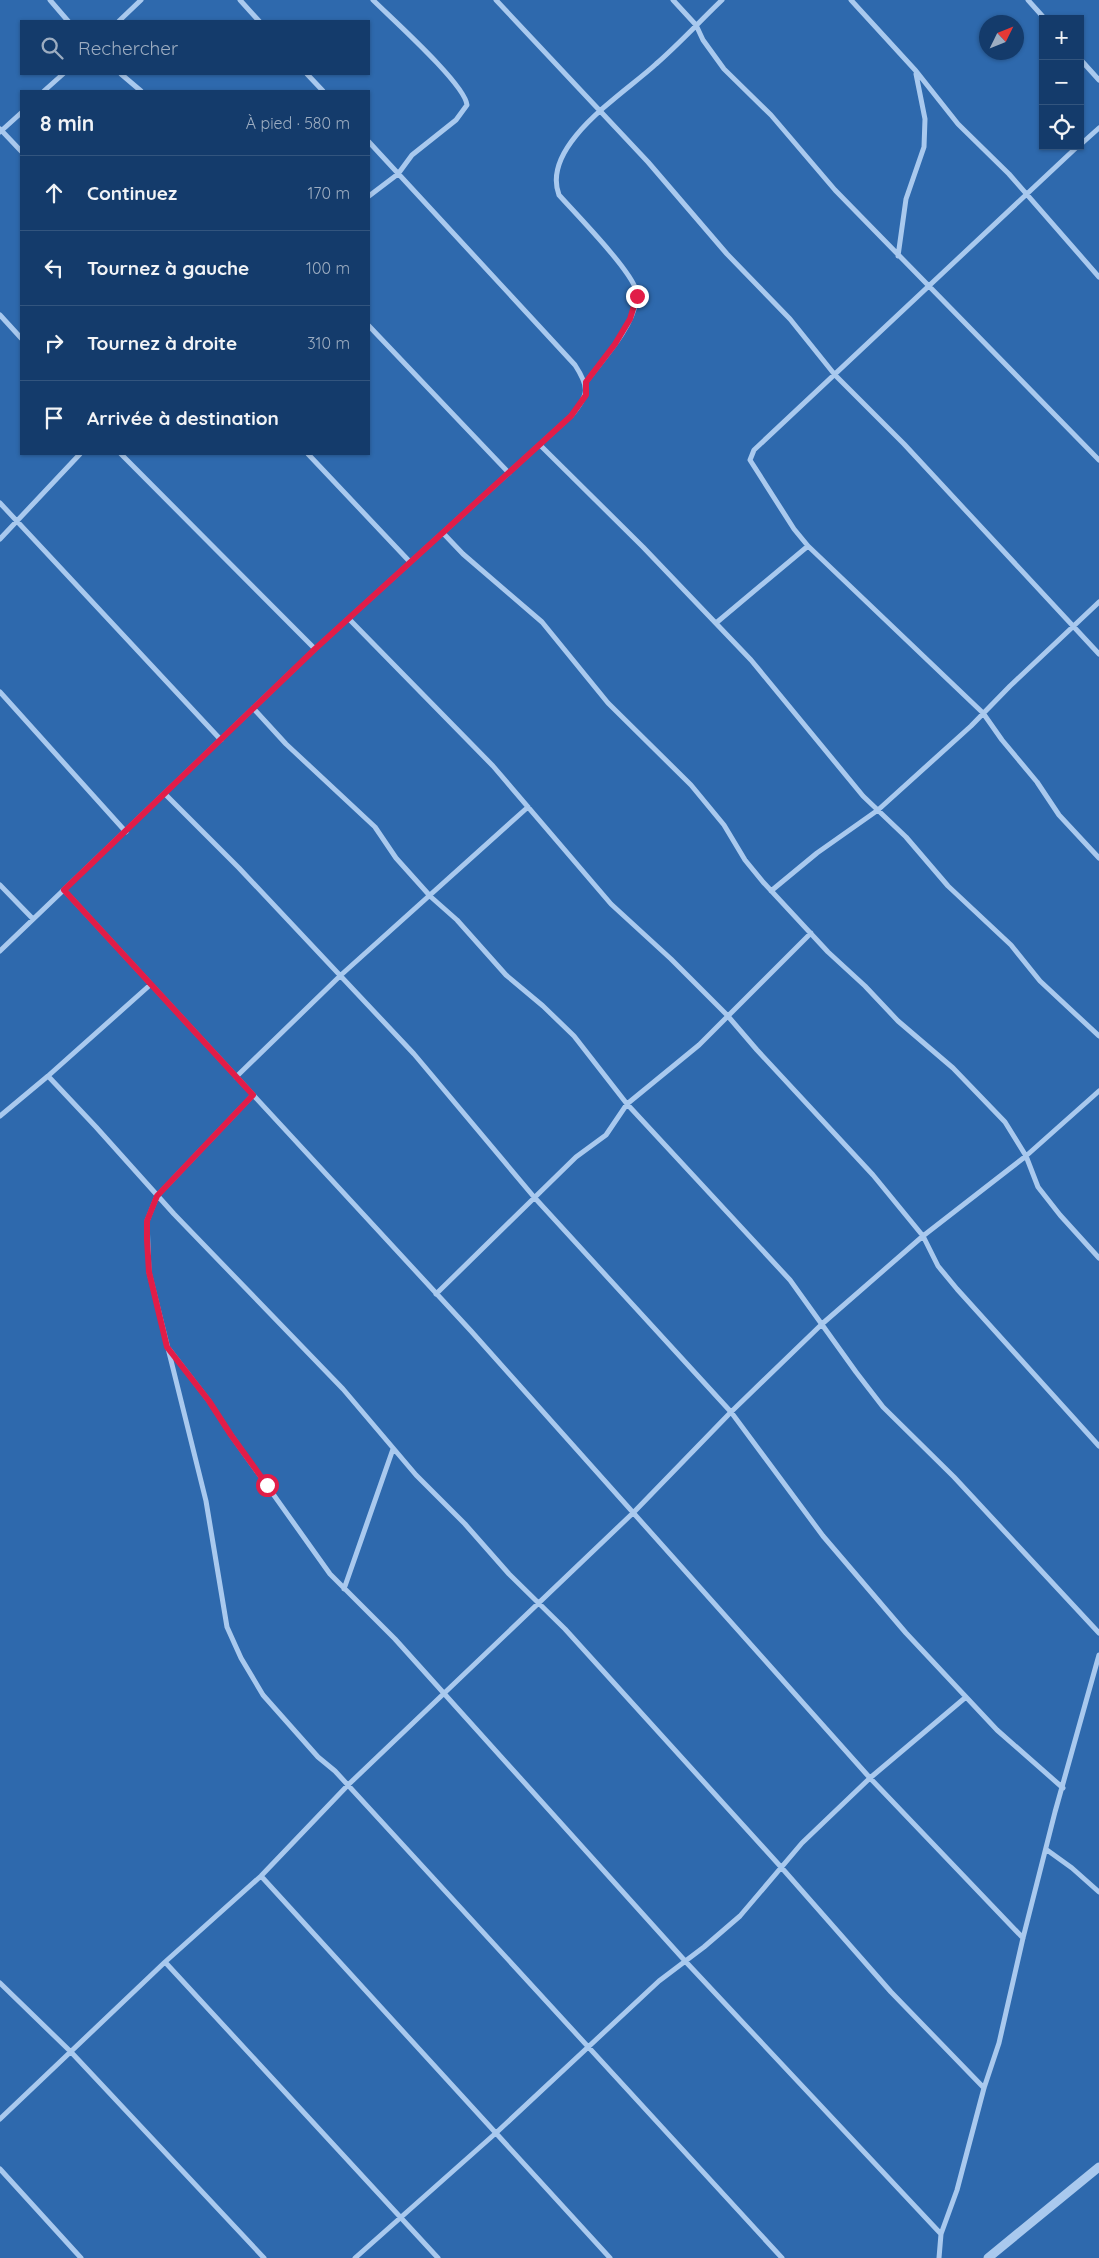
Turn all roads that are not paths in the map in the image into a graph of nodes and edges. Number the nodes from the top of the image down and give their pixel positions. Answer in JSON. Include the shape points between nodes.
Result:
{"nodes":[{"id":1,"x":50,"y":0,"type":"edge"},
{"id":2,"x":140,"y":0,"type":"edge"},
{"id":3,"x":240,"y":0,"type":"edge"},
{"id":4,"x":373,"y":0,"type":"edge"},
{"id":5,"x":496,"y":0,"type":"edge"},
{"id":6,"x":673,"y":0,"type":"edge"},
{"id":7,"x":722,"y":0,"type":"edge"},
{"id":8,"x":852,"y":0,"type":"edge"},
{"id":9,"x":1028,"y":0,"type":"edge"},
{"id":10,"x":1041,"y":15,"type":"edge"},
{"id":11,"x":67,"y":20,"type":"edge"},
{"id":12,"x":120,"y":20,"type":"edge"},
{"id":13,"x":258,"y":20,"type":"edge"},
{"id":14,"x":696,"y":25,"type":"junction"},
{"id":15,"x":1081,"y":60,"type":"edge"},
{"id":16,"x":916,"y":71,"type":"junction"},
{"id":17,"x":62,"y":75,"type":"edge"},
{"id":18,"x":122,"y":75,"type":"edge"},
{"id":19,"x":308,"y":75,"type":"edge"},
{"id":20,"x":1099,"y":80,"type":"edge"},
{"id":21,"x":45,"y":90,"type":"edge"},
{"id":22,"x":140,"y":90,"type":"edge"},
{"id":23,"x":322,"y":90,"type":"edge"},
{"id":24,"x":600,"y":111,"type":"junction"},
{"id":25,"x":20,"y":114,"type":"edge"},
{"id":26,"x":1099,"y":128,"type":"edge"},
{"id":27,"x":1,"y":131,"type":"edge"},
{"id":28,"x":1084,"y":141,"type":"edge"},
{"id":29,"x":370,"y":143,"type":"edge"},
{"id":30,"x":1074,"y":150,"type":"edge"},
{"id":31,"x":20,"y":151,"type":"edge"},
{"id":32,"x":398,"y":174,"type":"junction"},
{"id":33,"x":1026,"y":194,"type":"junction"},
{"id":34,"x":370,"y":195,"type":"edge"},
{"id":35,"x":898,"y":256,"type":"junction"},
{"id":36,"x":1099,"y":277,"type":"edge"},
{"id":37,"x":928,"y":286,"type":"junction"},
{"id":38,"x":0,"y":315,"type":"edge"},
{"id":39,"x":370,"y":327,"type":"edge"},
{"id":40,"x":20,"y":337,"type":"edge"},
{"id":41,"x":835,"y":375,"type":"junction"},
{"id":42,"x":586,"y":382,"type":"junction"},
{"id":43,"x":540,"y":446,"type":"junction"},
{"id":44,"x":79,"y":455,"type":"edge"},
{"id":45,"x":122,"y":455,"type":"edge"},
{"id":46,"x":309,"y":455,"type":"edge"},
{"id":47,"x":1099,"y":460,"type":"edge"},
{"id":48,"x":509,"y":473,"type":"junction"},
{"id":49,"x":0,"y":502,"type":"edge"},
{"id":50,"x":16,"y":520,"type":"junction"},
{"id":51,"x":443,"y":533,"type":"junction"},
{"id":52,"x":0,"y":539,"type":"edge"},
{"id":53,"x":808,"y":546,"type":"junction"},
{"id":54,"x":410,"y":562,"type":"junction"},
{"id":55,"x":1099,"y":602,"type":"edge"},
{"id":56,"x":350,"y":619,"type":"junction"},
{"id":57,"x":716,"y":623,"type":"junction"},
{"id":58,"x":1073,"y":626,"type":"junction"},
{"id":59,"x":315,"y":649,"type":"junction"},
{"id":60,"x":1099,"y":654,"type":"edge"},
{"id":61,"x":0,"y":692,"type":"edge"},
{"id":62,"x":253,"y":708,"type":"junction"},
{"id":63,"x":983,"y":713,"type":"junction"},
{"id":64,"x":221,"y":740,"type":"junction"},
{"id":65,"x":165,"y":794,"type":"junction"},
{"id":66,"x":528,"y":807,"type":"junction"},
{"id":67,"x":878,"y":810,"type":"junction"},
{"id":68,"x":126,"y":832,"type":"junction"},
{"id":69,"x":1099,"y":858,"type":"edge"},
{"id":70,"x":0,"y":885,"type":"edge"},
{"id":71,"x":64,"y":890,"type":"junction"},
{"id":72,"x":771,"y":891,"type":"junction"},
{"id":73,"x":431,"y":897,"type":"junction"},
{"id":74,"x":34,"y":919,"type":"junction"},
{"id":75,"x":810,"y":933,"type":"junction"},
{"id":76,"x":0,"y":951,"type":"edge"},
{"id":77,"x":341,"y":975,"type":"junction"},
{"id":78,"x":150,"y":985,"type":"junction"},
{"id":79,"x":727,"y":1015,"type":"junction"},
{"id":80,"x":1099,"y":1036,"type":"edge"},
{"id":81,"x":48,"y":1076,"type":"junction"},
{"id":82,"x":236,"y":1078,"type":"junction"},
{"id":83,"x":1099,"y":1091,"type":"edge"},
{"id":84,"x":253,"y":1095,"type":"junction"},
{"id":85,"x":627,"y":1104,"type":"junction"},
{"id":86,"x":0,"y":1116,"type":"edge"},
{"id":87,"x":1026,"y":1156,"type":"junction"},
{"id":88,"x":157,"y":1196,"type":"junction"},
{"id":89,"x":534,"y":1197,"type":"junction"},
{"id":90,"x":923,"y":1236,"type":"junction"},
{"id":91,"x":1099,"y":1258,"type":"edge"},
{"id":92,"x":436,"y":1294,"type":"junction"},
{"id":93,"x":822,"y":1324,"type":"junction"},
{"id":94,"x":167,"y":1347,"type":"junction"},
{"id":95,"x":730,"y":1412,"type":"junction"},
{"id":96,"x":1099,"y":1446,"type":"edge"},
{"id":97,"x":393,"y":1449,"type":"junction"},
{"id":98,"x":634,"y":1512,"type":"junction"},
{"id":99,"x":344,"y":1589,"type":"junction"},
{"id":100,"x":538,"y":1603,"type":"junction"},
{"id":101,"x":1099,"y":1633,"type":"edge"},
{"id":102,"x":1099,"y":1655,"type":"edge"},
{"id":103,"x":443,"y":1694,"type":"junction"},
{"id":104,"x":966,"y":1697,"type":"junction"},
{"id":105,"x":870,"y":1778,"type":"junction"},
{"id":106,"x":348,"y":1786,"type":"junction"},
{"id":107,"x":1063,"y":1788,"type":"junction"},
{"id":108,"x":1047,"y":1850,"type":"junction"},
{"id":109,"x":781,"y":1867,"type":"junction"},
{"id":110,"x":261,"y":1876,"type":"junction"},
{"id":111,"x":1099,"y":1892,"type":"edge"},
{"id":112,"x":1023,"y":1938,"type":"junction"},
{"id":113,"x":165,"y":1962,"type":"junction"},
{"id":114,"x":686,"y":1962,"type":"junction"},
{"id":115,"x":0,"y":1983,"type":"edge"},
{"id":116,"x":590,"y":2046,"type":"junction"},
{"id":117,"x":72,"y":2052,"type":"junction"},
{"id":118,"x":984,"y":2088,"type":"junction"},
{"id":119,"x":0,"y":2119,"type":"edge"},
{"id":120,"x":497,"y":2132,"type":"junction"},
{"id":121,"x":1099,"y":2167,"type":"edge"},
{"id":122,"x":0,"y":2169,"type":"edge"},
{"id":123,"x":400,"y":2216,"type":"junction"},
{"id":124,"x":941,"y":2234,"type":"junction"},
{"id":125,"x":81,"y":2258,"type":"edge"},
{"id":126,"x":264,"y":2258,"type":"edge"},
{"id":127,"x":355,"y":2258,"type":"edge"},
{"id":128,"x":438,"y":2258,"type":"edge"},
{"id":129,"x":610,"y":2258,"type":"edge"},
{"id":130,"x":782,"y":2258,"type":"edge"},
{"id":131,"x":939,"y":2258,"type":"edge"},
{"id":132,"x":988,"y":2258,"type":"edge"}],
"edges":[{"from":1,"to":11,"type":"street"},
{"from":2,"to":12,"type":"street"},
{"from":3,"to":13,"type":"street"},
{"from":4,"to":32,"type":"street","via":[[442,69],[466,99],[464,111],[456,120],[412,155]]},
{"from":5,"to":24,"type":"street"},
{"from":6,"to":14,"type":"street"},
{"from":7,"to":14,"type":"street"},
{"from":8,"to":16,"type":"street"},
{"from":9,"to":10,"type":"street"},
{"from":14,"to":24,"type":"street"},
{"from":14,"to":35,"type":"street","via":[[724,69],[771,115],[835,190]]},
{"from":15,"to":20,"type":"street"},
{"from":16,"to":33,"type":"street","via":[[958,124]]},
{"from":16,"to":35,"type":"street","via":[[925,119],[924,147],[906,199]]},
{"from":17,"to":21,"type":"street"},
{"from":18,"to":22,"type":"street"},
{"from":19,"to":23,"type":"street"},
{"from":24,"to":41,"type":"street","via":[[727,254],[790,319]]},
{"from":24,"to":42,"type":"street","via":[[568,147],[555,175],[556,185],[628,276],[637,296],[626,326]]},
{"from":25,"to":27,"type":"street"},
{"from":26,"to":28,"type":"street"},
{"from":27,"to":31,"type":"street"},
{"from":29,"to":32,"type":"street"},
{"from":30,"to":33,"type":"street"},
{"from":32,"to":34,"type":"street"},
{"from":32,"to":42,"type":"street","via":[[575,365]]},
{"from":33,"to":36,"type":"street"},
{"from":33,"to":37,"type":"street"},
{"from":35,"to":37,"type":"street"},
{"from":37,"to":41,"type":"street"},
{"from":37,"to":47,"type":"street"},
{"from":38,"to":40,"type":"street"},
{"from":39,"to":48,"type":"street"},
{"from":41,"to":53,"type":"street","via":[[751,455],[752,466]]},
{"from":41,"to":58,"type":"street","via":[[904,444]]},
{"from":42,"to":43,"type":"street","via":[[586,395],[581,405]]},
{"from":43,"to":48,"type":"street"},
{"from":43,"to":57,"type":"street"},
{"from":44,"to":50,"type":"street"},
{"from":45,"to":59,"type":"street"},
{"from":46,"to":54,"type":"street"},
{"from":48,"to":51,"type":"street"},
{"from":49,"to":50,"type":"street"},
{"from":50,"to":52,"type":"street"},
{"from":50,"to":64,"type":"street"},
{"from":51,"to":54,"type":"street"},
{"from":51,"to":72,"type":"street","via":[[542,622],[608,703],[691,785]]},
{"from":53,"to":57,"type":"street"},
{"from":53,"to":63,"type":"street"},
{"from":54,"to":56,"type":"street"},
{"from":55,"to":58,"type":"street"},
{"from":56,"to":59,"type":"street"},
{"from":56,"to":66,"type":"street","via":[[493,766]]},
{"from":57,"to":67,"type":"street","via":[[751,660],[862,796]]},
{"from":58,"to":60,"type":"street"},
{"from":58,"to":63,"type":"street"},
{"from":59,"to":62,"type":"street"},
{"from":61,"to":68,"type":"street"},
{"from":62,"to":64,"type":"street"},
{"from":62,"to":73,"type":"street","via":[[286,744],[375,827],[396,858]]},
{"from":63,"to":67,"type":"street"},
{"from":63,"to":69,"type":"street","via":[[1060,815]]},
{"from":64,"to":65,"type":"street"},
{"from":65,"to":68,"type":"street"},
{"from":65,"to":77,"type":"street"},
{"from":66,"to":73,"type":"street"},
{"from":66,"to":79,"type":"street","via":[[611,904]]},
{"from":67,"to":72,"type":"street","via":[[817,852]]},
{"from":67,"to":80,"type":"street","via":[[948,886],[1011,945],[1040,982]]},
{"from":68,"to":71,"type":"street"},
{"from":70,"to":74,"type":"street"},
{"from":71,"to":74,"type":"street"},
{"from":71,"to":78,"type":"street"},
{"from":72,"to":75,"type":"street"},
{"from":73,"to":77,"type":"street"},
{"from":73,"to":85,"type":"street","via":[[457,920],[506,975],[574,1036]]},
{"from":74,"to":76,"type":"street"},
{"from":75,"to":79,"type":"street"},
{"from":75,"to":87,"type":"street","via":[[898,1021],[977,1092],[1005,1122]]},
{"from":77,"to":82,"type":"street"},
{"from":77,"to":89,"type":"street","via":[[414,1054]]},
{"from":78,"to":81,"type":"street"},
{"from":78,"to":82,"type":"street"},
{"from":79,"to":85,"type":"street","via":[[698,1045]]},
{"from":79,"to":90,"type":"street","via":[[879,1181]]},
{"from":81,"to":86,"type":"street"},
{"from":81,"to":88,"type":"street"},
{"from":82,"to":84,"type":"street"},
{"from":83,"to":87,"type":"street"},
{"from":84,"to":88,"type":"street"},
{"from":84,"to":92,"type":"street"},
{"from":85,"to":89,"type":"street","via":[[606,1135],[576,1157]]},
{"from":85,"to":93,"type":"street","via":[[790,1280]]},
{"from":87,"to":90,"type":"street"},
{"from":87,"to":91,"type":"street","via":[[1038,1187]]},
{"from":88,"to":94,"type":"street","via":[[147,1221],[149,1272]]},
{"from":88,"to":97,"type":"street","via":[[343,1389]]},
{"from":89,"to":92,"type":"street"},
{"from":89,"to":95,"type":"street"},
{"from":90,"to":93,"type":"street"},
{"from":90,"to":96,"type":"street","via":[[938,1266],[956,1289]]},
{"from":92,"to":98,"type":"street"},
{"from":93,"to":95,"type":"street"},
{"from":93,"to":101,"type":"street","via":[[883,1407],[954,1477]]},
{"from":94,"to":99,"type":"street","via":[[209,1401],[310,1548]]},
{"from":94,"to":106,"type":"street","via":[[206,1501],[227,1627],[263,1695]]},
{"from":95,"to":98,"type":"street"},
{"from":95,"to":104,"type":"street","via":[[823,1536]]},
{"from":97,"to":99,"type":"street"},
{"from":97,"to":100,"type":"street"},
{"from":98,"to":100,"type":"street"},
{"from":98,"to":105,"type":"street"},
{"from":99,"to":103,"type":"street","via":[[395,1639]]},
{"from":100,"to":103,"type":"street"},
{"from":100,"to":109,"type":"street","via":[[566,1629]]},
{"from":102,"to":107,"type":"street"},
{"from":103,"to":106,"type":"street"},
{"from":103,"to":114,"type":"street"},
{"from":104,"to":105,"type":"street"},
{"from":104,"to":107,"type":"street","via":[[997,1730]]},
{"from":105,"to":109,"type":"street"},
{"from":105,"to":112,"type":"street"},
{"from":106,"to":110,"type":"street"},
{"from":106,"to":116,"type":"street"},
{"from":107,"to":108,"type":"street"},
{"from":108,"to":111,"type":"street"},
{"from":108,"to":112,"type":"street"},
{"from":109,"to":114,"type":"street","via":[[740,1916]]},
{"from":109,"to":118,"type":"street","via":[[891,1992]]},
{"from":110,"to":113,"type":"street"},
{"from":110,"to":120,"type":"street"},
{"from":112,"to":118,"type":"street","via":[[999,2043]]},
{"from":113,"to":117,"type":"street"},
{"from":113,"to":123,"type":"street"},
{"from":114,"to":116,"type":"street","via":[[659,1981]]},
{"from":114,"to":124,"type":"street"},
{"from":115,"to":117,"type":"street"},
{"from":116,"to":120,"type":"street"},
{"from":116,"to":130,"type":"street"},
{"from":117,"to":119,"type":"street"},
{"from":117,"to":126,"type":"street"},
{"from":118,"to":124,"type":"street","via":[[957,2190]]},
{"from":120,"to":123,"type":"street"},
{"from":120,"to":129,"type":"street"},
{"from":121,"to":132,"type":"street"},
{"from":122,"to":125,"type":"street"},
{"from":123,"to":127,"type":"street"},
{"from":123,"to":128,"type":"street"},
{"from":124,"to":131,"type":"street"}]}
